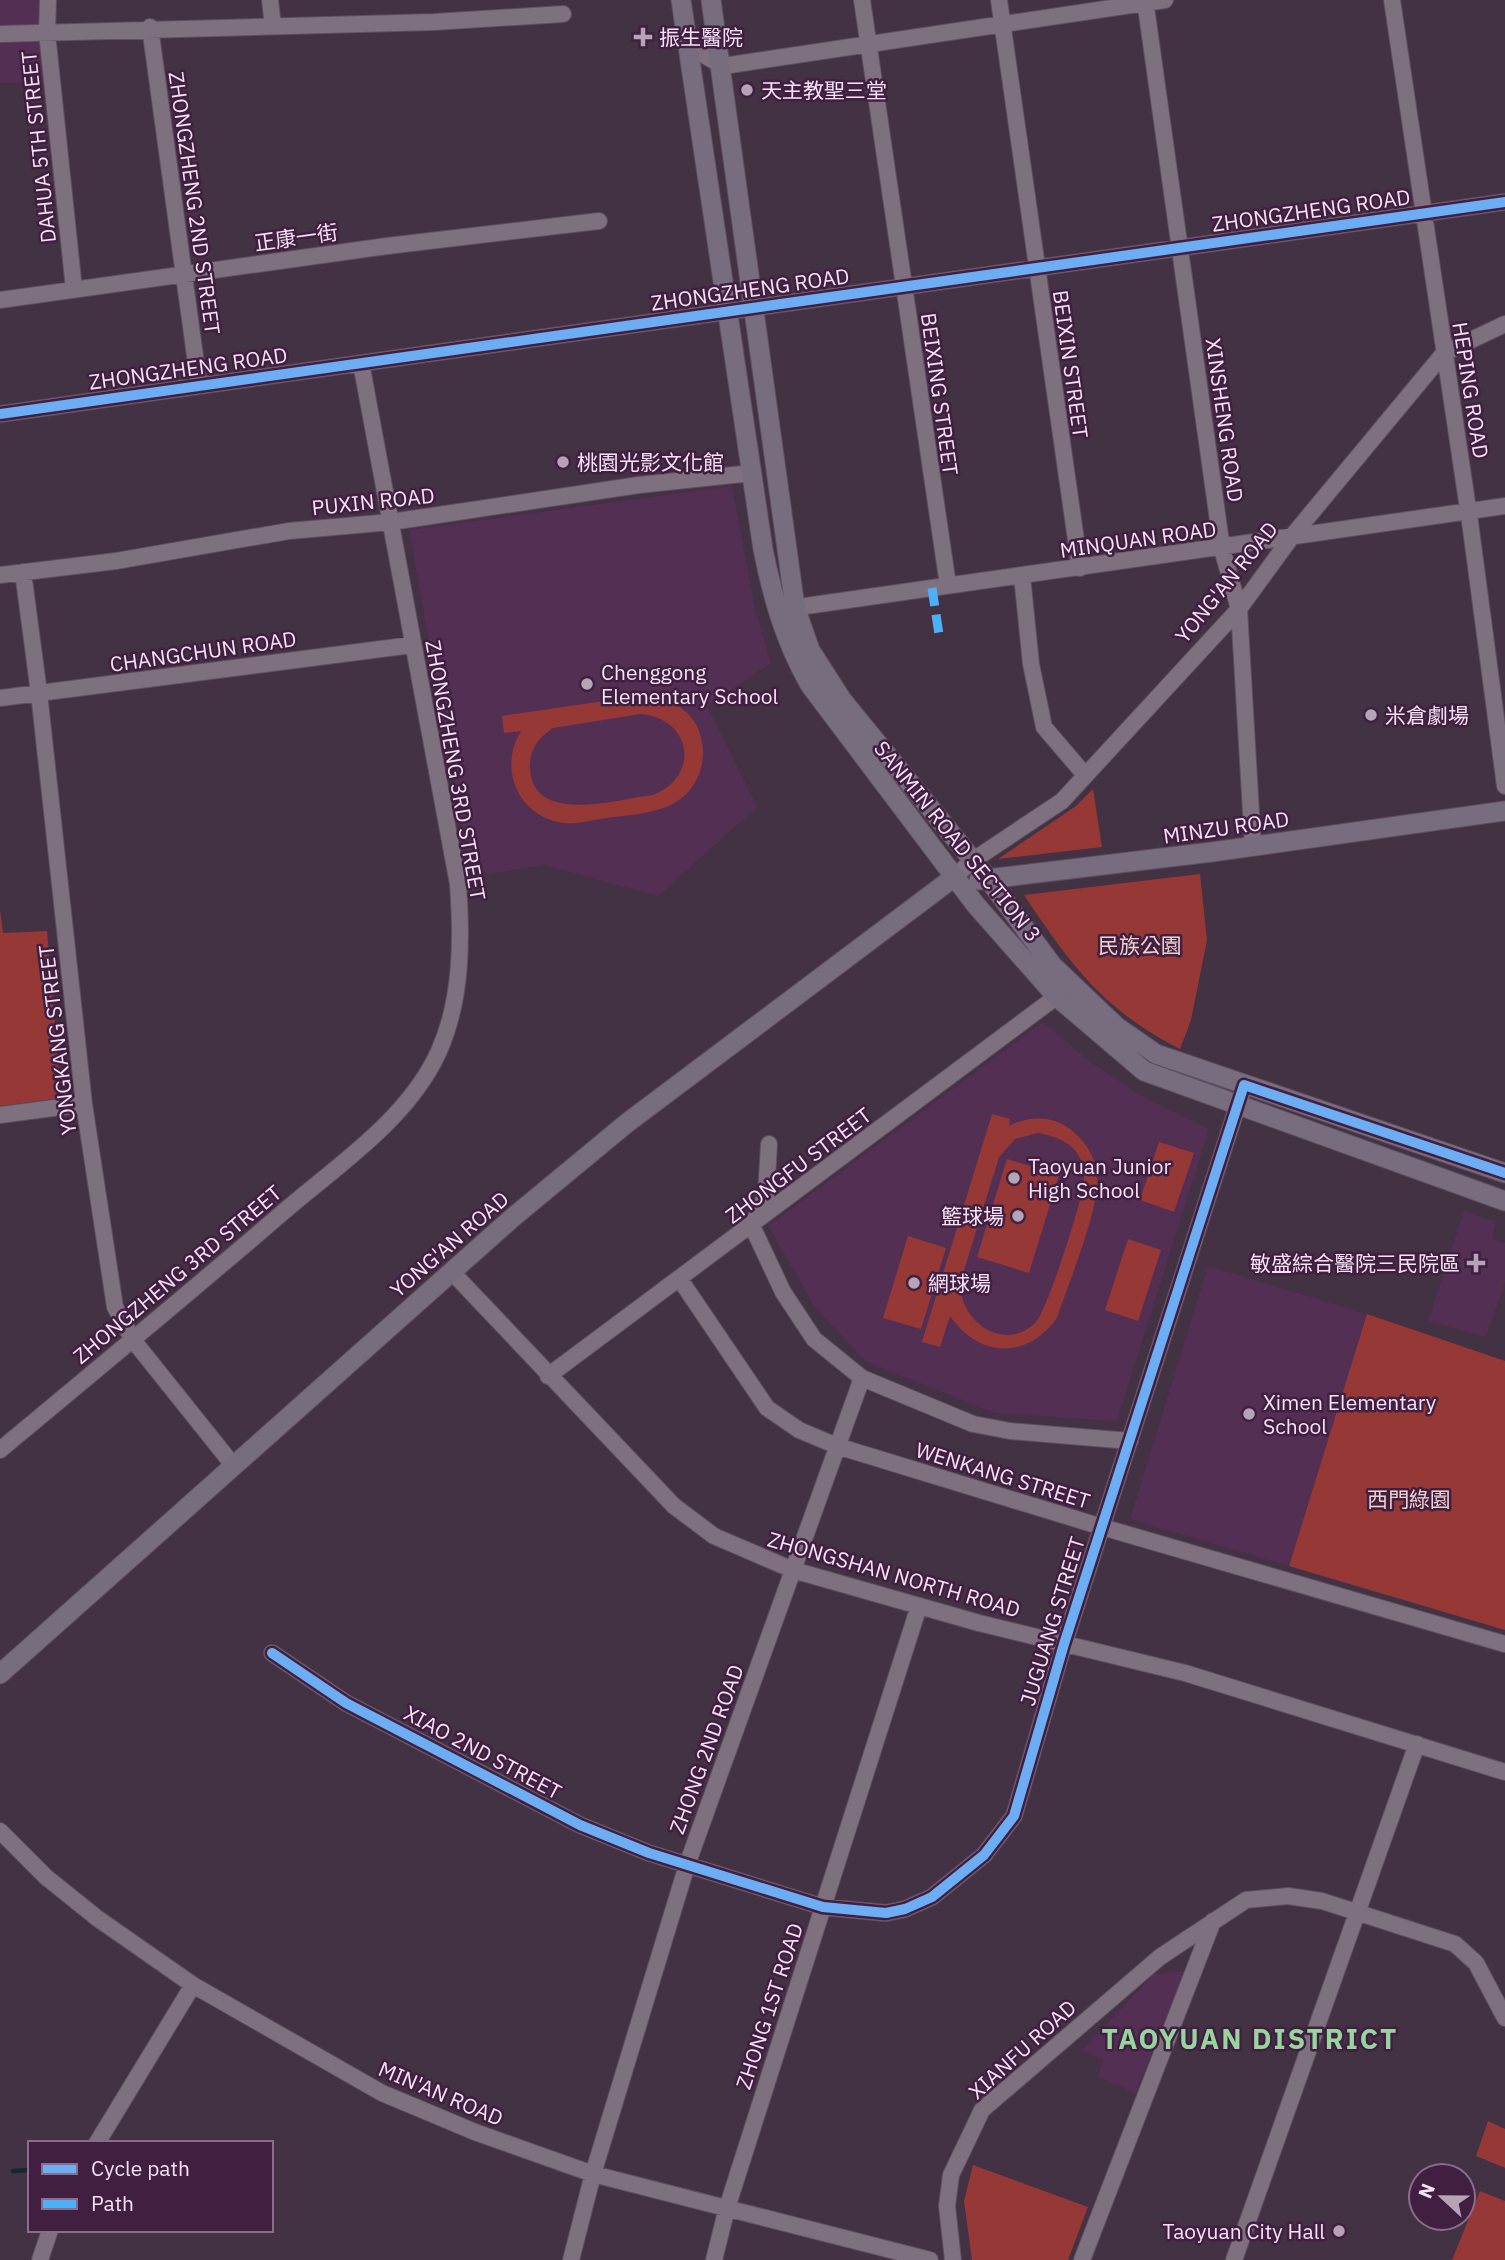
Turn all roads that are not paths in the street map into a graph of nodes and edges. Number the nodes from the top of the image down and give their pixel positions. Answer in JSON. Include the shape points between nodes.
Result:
{"nodes":[{"id":1,"x":48,"y":0,"type":"edge"},
{"id":2,"x":270,"y":0,"type":"edge"},
{"id":3,"x":681,"y":0,"type":"edge"},
{"id":4,"x":711,"y":0,"type":"edge"},
{"id":5,"x":862,"y":0,"type":"edge"},
{"id":6,"x":999,"y":0,"type":"edge"},
{"id":7,"x":1166,"y":0,"type":"edge"},
{"id":8,"x":1392,"y":0,"type":"edge"},
{"id":9,"x":1145,"y":1,"type":"edge"},
{"id":10,"x":564,"y":14,"type":"dead end"},
{"id":11,"x":1003,"y":25,"type":"junction"},
{"id":12,"x":272,"y":26,"type":"junction"},
{"id":13,"x":150,"y":27,"type":"junction"},
{"id":14,"x":47,"y":33,"type":"junction"},
{"id":15,"x":0,"y":34,"type":"edge"},
{"id":16,"x":867,"y":43,"type":"junction"},
{"id":17,"x":688,"y":46,"type":"junction"},
{"id":18,"x":723,"y":66,"type":"junction"},
{"id":19,"x":1505,"y":202,"type":"edge"},
{"id":20,"x":1424,"y":214,"type":"junction"},
{"id":21,"x":599,"y":221,"type":"dead end"},
{"id":22,"x":1177,"y":247,"type":"junction"},
{"id":23,"x":1035,"y":268,"type":"junction"},
{"id":24,"x":184,"y":274,"type":"junction"},
{"id":25,"x":905,"y":285,"type":"junction"},
{"id":26,"x":74,"y":289,"type":"junction"},
{"id":27,"x":0,"y":300,"type":"edge"},
{"id":28,"x":755,"y":309,"type":"junction"},
{"id":29,"x":729,"y":314,"type":"junction"},
{"id":30,"x":1505,"y":324,"type":"edge"},
{"id":31,"x":1444,"y":353,"type":"junction"},
{"id":32,"x":361,"y":363,"type":"junction"},
{"id":33,"x":199,"y":385,"type":"junction"},
{"id":34,"x":0,"y":414,"type":"edge"},
{"id":35,"x":752,"y":473,"type":"junction"},
{"id":36,"x":1505,"y":506,"type":"edge"},
{"id":37,"x":1469,"y":510,"type":"junction"},
{"id":38,"x":391,"y":522,"type":"junction"},
{"id":39,"x":1293,"y":535,"type":"junction"},
{"id":40,"x":1222,"y":549,"type":"junction"},
{"id":41,"x":1080,"y":568,"type":"junction"},
{"id":42,"x":23,"y":572,"type":"junction"},
{"id":43,"x":0,"y":575,"type":"edge"},
{"id":44,"x":1022,"y":576,"type":"junction"},
{"id":45,"x":948,"y":585,"type":"junction"},
{"id":46,"x":795,"y":607,"type":"junction"},
{"id":47,"x":1239,"y":608,"type":"junction"},
{"id":48,"x":776,"y":612,"type":"junction"},
{"id":49,"x":412,"y":645,"type":"junction"},
{"id":50,"x":39,"y":693,"type":"junction"},
{"id":51,"x":0,"y":698,"type":"edge"},
{"id":52,"x":1085,"y":775,"type":"junction"},
{"id":53,"x":1505,"y":786,"type":"edge"},
{"id":54,"x":1505,"y":811,"type":"edge"},
{"id":55,"x":1253,"y":846,"type":"junction"},
{"id":56,"x":972,"y":862,"type":"junction"},
{"id":57,"x":953,"y":878,"type":"junction"},
{"id":58,"x":989,"y":880,"type":"junction"},
{"id":59,"x":1065,"y":991,"type":"junction"},
{"id":60,"x":1244,"y":1085,"type":"junction"},
{"id":61,"x":84,"y":1104,"type":"junction"},
{"id":62,"x":1238,"y":1105,"type":"junction"},
{"id":63,"x":0,"y":1115,"type":"edge"},
{"id":64,"x":769,"y":1144,"type":"dead end"},
{"id":65,"x":1505,"y":1173,"type":"edge"},
{"id":66,"x":1505,"y":1201,"type":"edge"},
{"id":67,"x":752,"y":1226,"type":"junction"},
{"id":68,"x":451,"y":1271,"type":"junction"},
{"id":69,"x":679,"y":1278,"type":"junction"},
{"id":70,"x":134,"y":1340,"type":"junction"},
{"id":71,"x":548,"y":1376,"type":"junction"},
{"id":72,"x":862,"y":1378,"type":"junction"},
{"id":73,"x":1130,"y":1441,"type":"junction"},
{"id":74,"x":837,"y":1446,"type":"junction"},
{"id":75,"x":0,"y":1450,"type":"edge"},
{"id":76,"x":233,"y":1465,"type":"junction"},
{"id":77,"x":1102,"y":1527,"type":"junction"},
{"id":78,"x":793,"y":1570,"type":"junction"},
{"id":79,"x":919,"y":1606,"type":"junction"},
{"id":80,"x":1064,"y":1644,"type":"junction"},
{"id":81,"x":1505,"y":1644,"type":"edge"},
{"id":82,"x":272,"y":1653,"type":"dead end"},
{"id":83,"x":0,"y":1674,"type":"edge"},
{"id":84,"x":1417,"y":1745,"type":"junction"},
{"id":85,"x":1505,"y":1772,"type":"edge"},
{"id":86,"x":4,"y":1842,"type":"edge"},
{"id":87,"x":687,"y":1865,"type":"junction"},
{"id":88,"x":823,"y":1907,"type":"junction"},
{"id":89,"x":1358,"y":1912,"type":"junction"},
{"id":90,"x":1213,"y":1921,"type":"junction"},
{"id":91,"x":194,"y":1985,"type":"junction"},
{"id":92,"x":1502,"y":2011,"type":"edge"},
{"id":93,"x":98,"y":2141,"type":"edge"},
{"id":94,"x":593,"y":2174,"type":"junction"},
{"id":95,"x":727,"y":2208,"type":"junction"},
{"id":96,"x":49,"y":2232,"type":"edge"},
{"id":97,"x":40,"y":2260,"type":"edge"},
{"id":98,"x":570,"y":2260,"type":"edge"},
{"id":99,"x":714,"y":2260,"type":"edge"},
{"id":100,"x":930,"y":2260,"type":"edge"},
{"id":101,"x":953,"y":2260,"type":"edge"},
{"id":102,"x":1082,"y":2260,"type":"edge"},
{"id":103,"x":1234,"y":2260,"type":"edge"}],
"edges":[{"from":1,"to":14,"type":"street","name":"DAHUA 5TH STREET"},
{"from":2,"to":12,"type":"street"},
{"from":3,"to":17,"type":"main road","name":"SANMIN ROAD SECTION 3"},
{"from":4,"to":18,"type":"main road","name":"SANMIN ROAD SECTION 3"},
{"from":5,"to":16,"type":"street","name":"BEIXING STREET"},
{"from":6,"to":11,"type":"street","name":"BEIXIN STREET"},
{"from":7,"to":9,"type":"street"},
{"from":8,"to":20,"type":"street","name":"HEPING ROAD"},
{"from":9,"to":11,"type":"street"},
{"from":9,"to":22,"type":"street","name":"XINSHENG ROAD"},
{"from":10,"to":12,"type":"street"},
{"from":11,"to":16,"type":"street"},
{"from":11,"to":23,"type":"street","name":"BEIXIN STREET"},
{"from":12,"to":13,"type":"street"},
{"from":13,"to":14,"type":"street"},
{"from":13,"to":24,"type":"street","name":"ZHONGZHENG 2ND STREET"},
{"from":14,"to":15,"type":"street"},
{"from":14,"to":26,"type":"street","name":"DAHUA 5TH STREET"},
{"from":16,"to":18,"type":"street"},
{"from":16,"to":25,"type":"street","name":"BEIXING STREET"},
{"from":17,"to":18,"type":"street"},
{"from":17,"to":29,"type":"main road","name":"SANMIN ROAD SECTION 3"},
{"from":18,"to":28,"type":"main road","name":"SANMIN ROAD SECTION 3"},
{"from":19,"to":20,"type":"street","name":"ZHONGZHENG ROAD"},
{"from":20,"to":22,"type":"street","name":"ZHONGZHENG ROAD"},
{"from":20,"to":31,"type":"street","name":"HEPING ROAD"},
{"from":21,"to":24,"type":"street","name":"正康一街"},
{"from":22,"to":23,"type":"street","name":"ZHONGZHENG ROAD"},
{"from":22,"to":40,"type":"street","name":"XINSHENG ROAD"},
{"from":23,"to":25,"type":"street","name":"ZHONGZHENG ROAD"},
{"from":23,"to":41,"type":"street","name":"BEIXIN STREET"},
{"from":24,"to":26,"type":"street","name":"正康一街"},
{"from":24,"to":33,"type":"street","name":"ZHONGZHENG 2ND STREET"},
{"from":25,"to":28,"type":"street","name":"ZHONGZHENG ROAD"},
{"from":25,"to":45,"type":"street","name":"BEIXING STREET"},
{"from":26,"to":27,"type":"street","name":"正康一街"},
{"from":28,"to":29,"type":"street","name":"ZHONGZHENG ROAD"},
{"from":28,"to":46,"type":"main road","name":"SANMIN ROAD SECTION 3"},
{"from":29,"to":32,"type":"street","name":"ZHONGZHENG ROAD"},
{"from":29,"to":35,"type":"main road","name":"SANMIN ROAD SECTION 3"},
{"from":30,"to":31,"type":"street","name":"YONG'AN ROAD"},
{"from":31,"to":37,"type":"street","name":"HEPING ROAD"},
{"from":31,"to":39,"type":"street","name":"YONG'AN ROAD"},
{"from":32,"to":33,"type":"street","name":"ZHONGZHENG ROAD"},
{"from":32,"to":38,"type":"street","name":"ZHONGZHENG 3RD STREET"},
{"from":33,"to":34,"type":"street","name":"ZHONGZHENG ROAD"},
{"from":35,"to":38,"type":"street","name":"PUXIN ROAD"},
{"from":35,"to":48,"type":"main road","name":"SANMIN ROAD SECTION 3"},
{"from":36,"to":37,"type":"street","name":"MINQUAN ROAD"},
{"from":37,"to":39,"type":"street","name":"MINQUAN ROAD"},
{"from":37,"to":53,"type":"street","name":"HEPING ROAD"},
{"from":38,"to":42,"type":"street","name":"PUXIN ROAD","via":[[289,531]]},
{"from":38,"to":49,"type":"street","name":"ZHONGZHENG 3RD STREET"},
{"from":39,"to":40,"type":"street","name":"MINQUAN ROAD"},
{"from":39,"to":47,"type":"street","name":"YONG'AN ROAD"},
{"from":40,"to":41,"type":"street","name":"MINQUAN ROAD"},
{"from":40,"to":47,"type":"street","name":"XINSHENG ROAD"},
{"from":41,"to":44,"type":"street","name":"MINQUAN ROAD"},
{"from":42,"to":43,"type":"street","name":"PUXIN ROAD"},
{"from":42,"to":50,"type":"street","name":"YONGKANG STREET"},
{"from":44,"to":45,"type":"street","name":"MINQUAN ROAD"},
{"from":44,"to":52,"type":"street","via":[[1031,664],[1044,727]]},
{"from":45,"to":46,"type":"street","name":"MINQUAN ROAD"},
{"from":46,"to":48,"type":"street","name":"MINQUAN ROAD"},
{"from":46,"to":56,"type":"main road","name":"SANMIN ROAD SECTION 3","via":[[810,650],[842,700]]},
{"from":47,"to":52,"type":"street","name":"YONG'AN ROAD"},
{"from":47,"to":55,"type":"street","name":"XINSHENG ROAD"},
{"from":48,"to":57,"type":"main road","name":"SANMIN ROAD SECTION 3","via":[[791,653],[810,685]]},
{"from":49,"to":50,"type":"street","name":"CHANGCHUN ROAD"},
{"from":49,"to":70,"type":"street","name":"ZHONGZHENG 3RD STREET","via":[[458,884],[462,942],[457,986],[439,1051],[400,1111]]},
{"from":50,"to":51,"type":"street","name":"CHANGCHUN ROAD"},
{"from":50,"to":61,"type":"street","name":"YONGKANG STREET"},
{"from":52,"to":56,"type":"street","name":"YONG'AN ROAD","via":[[1062,801]]},
{"from":54,"to":55,"type":"main road","name":"MINZU ROAD"},
{"from":55,"to":58,"type":"main road","name":"MINZU ROAD"},
{"from":56,"to":57,"type":"street","name":"YONG'AN ROAD"},
{"from":56,"to":58,"type":"main road","name":"SANMIN ROAD SECTION 3"},
{"from":57,"to":58,"type":"main road","name":"MINZU ROAD"},
{"from":57,"to":59,"type":"main road","name":"SANMIN ROAD SECTION 3"},
{"from":57,"to":68,"type":"main road","name":"YONG'AN ROAD","via":[[627,1124]]},
{"from":58,"to":59,"type":"main road","name":"SANMIN ROAD SECTION 3","via":[[1052,965]]},
{"from":59,"to":60,"type":"main road","name":"SANMIN ROAD SECTION 3","via":[[1156,1054]]},
{"from":59,"to":62,"type":"main road","name":"SANMIN ROAD SECTION 3","via":[[1144,1071]]},
{"from":59,"to":67,"type":"street","name":"ZHONGFU STREET"},
{"from":60,"to":62,"type":"street","name":"JUGUANG STREET"},
{"from":60,"to":65,"type":"main road","name":"SANMIN ROAD SECTION 3"},
{"from":61,"to":63,"type":"street"},
{"from":61,"to":70,"type":"street","name":"YONGKANG STREET","via":[[116,1307]]},
{"from":62,"to":66,"type":"main road","name":"SANMIN ROAD SECTION 3"},
{"from":62,"to":73,"type":"street","name":"JUGUANG STREET"},
{"from":64,"to":67,"type":"street","via":[[766,1195]]},
{"from":67,"to":69,"type":"street","name":"ZHONGFU STREET"},
{"from":67,"to":72,"type":"street","via":[[783,1292],[814,1339]]},
{"from":68,"to":71,"type":"street","name":"ZHONGSHAN NORTH ROAD"},
{"from":68,"to":76,"type":"main road","name":"YONG'AN ROAD"},
{"from":69,"to":71,"type":"street","name":"ZHONGFU STREET"},
{"from":69,"to":74,"type":"street","name":"WENKANG STREET","via":[[767,1408],[799,1430]]},
{"from":70,"to":75,"type":"street","name":"ZHONGZHENG 3RD STREET"},
{"from":70,"to":76,"type":"street","name":"YONGKANG STREET"},
{"from":71,"to":78,"type":"street","name":"ZHONGSHAN NORTH ROAD","via":[[674,1506],[714,1536]]},
{"from":72,"to":73,"type":"street","via":[[973,1424]]},
{"from":72,"to":74,"type":"street","name":"ZHONG 2ND ROAD"},
{"from":73,"to":77,"type":"street","name":"JUGUANG STREET"},
{"from":74,"to":77,"type":"street","name":"WENKANG STREET"},
{"from":74,"to":78,"type":"street","name":"ZHONG 2ND ROAD"},
{"from":76,"to":83,"type":"main road","name":"YONG'AN ROAD"},
{"from":77,"to":80,"type":"street","name":"JUGUANG STREET"},
{"from":77,"to":81,"type":"street","name":"WENKANG STREET"},
{"from":78,"to":79,"type":"street","name":"ZHONGSHAN NORTH ROAD"},
{"from":78,"to":87,"type":"street","name":"ZHONG 2ND ROAD"},
{"from":79,"to":80,"type":"street","name":"ZHONGSHAN NORTH ROAD"},
{"from":79,"to":88,"type":"street","name":"ZHONG 1ST ROAD"},
{"from":80,"to":84,"type":"street","name":"ZHONGSHAN NORTH ROAD","via":[[1185,1673]]},
{"from":80,"to":88,"type":"street","name":"JUGUANG STREET","via":[[1014,1816],[984,1855],[955,1881],[905,1909],[872,1913]]},
{"from":82,"to":87,"type":"street","name":"XIAO 2ND STREET","via":[[346,1703],[580,1825]]},
{"from":84,"to":85,"type":"street","name":"ZHONGSHAN NORTH ROAD"},
{"from":84,"to":89,"type":"street"},
{"from":86,"to":91,"type":"street","name":"MIN'AN ROAD","via":[[97,1918]]},
{"from":87,"to":88,"type":"street","name":"JUGUANG STREET"},
{"from":87,"to":94,"type":"street","name":"ZHONG 2ND ROAD"},
{"from":88,"to":95,"type":"street","name":"ZHONG 1ST ROAD"},
{"from":89,"to":90,"type":"street","name":"XIANFU ROAD","via":[[1287,1896],[1246,1900]]},
{"from":89,"to":92,"type":"street","name":"XIANFU ROAD","via":[[1455,1944],[1476,1963]]},
{"from":89,"to":103,"type":"street"},
{"from":90,"to":101,"type":"street","name":"XIANFU ROAD","via":[[1160,1957],[982,2110],[951,2175],[947,2206]]},
{"from":90,"to":102,"type":"street"},
{"from":91,"to":93,"type":"street"},
{"from":91,"to":94,"type":"street","name":"MIN'AN ROAD","via":[[382,2093]]},
{"from":94,"to":95,"type":"street","name":"MIN'AN ROAD"},
{"from":94,"to":98,"type":"street","name":"ZHONG 2ND ROAD"},
{"from":95,"to":99,"type":"street","name":"ZHONG 1ST ROAD"},
{"from":95,"to":100,"type":"street","name":"MIN'AN ROAD"},
{"from":96,"to":97,"type":"street"}]}
